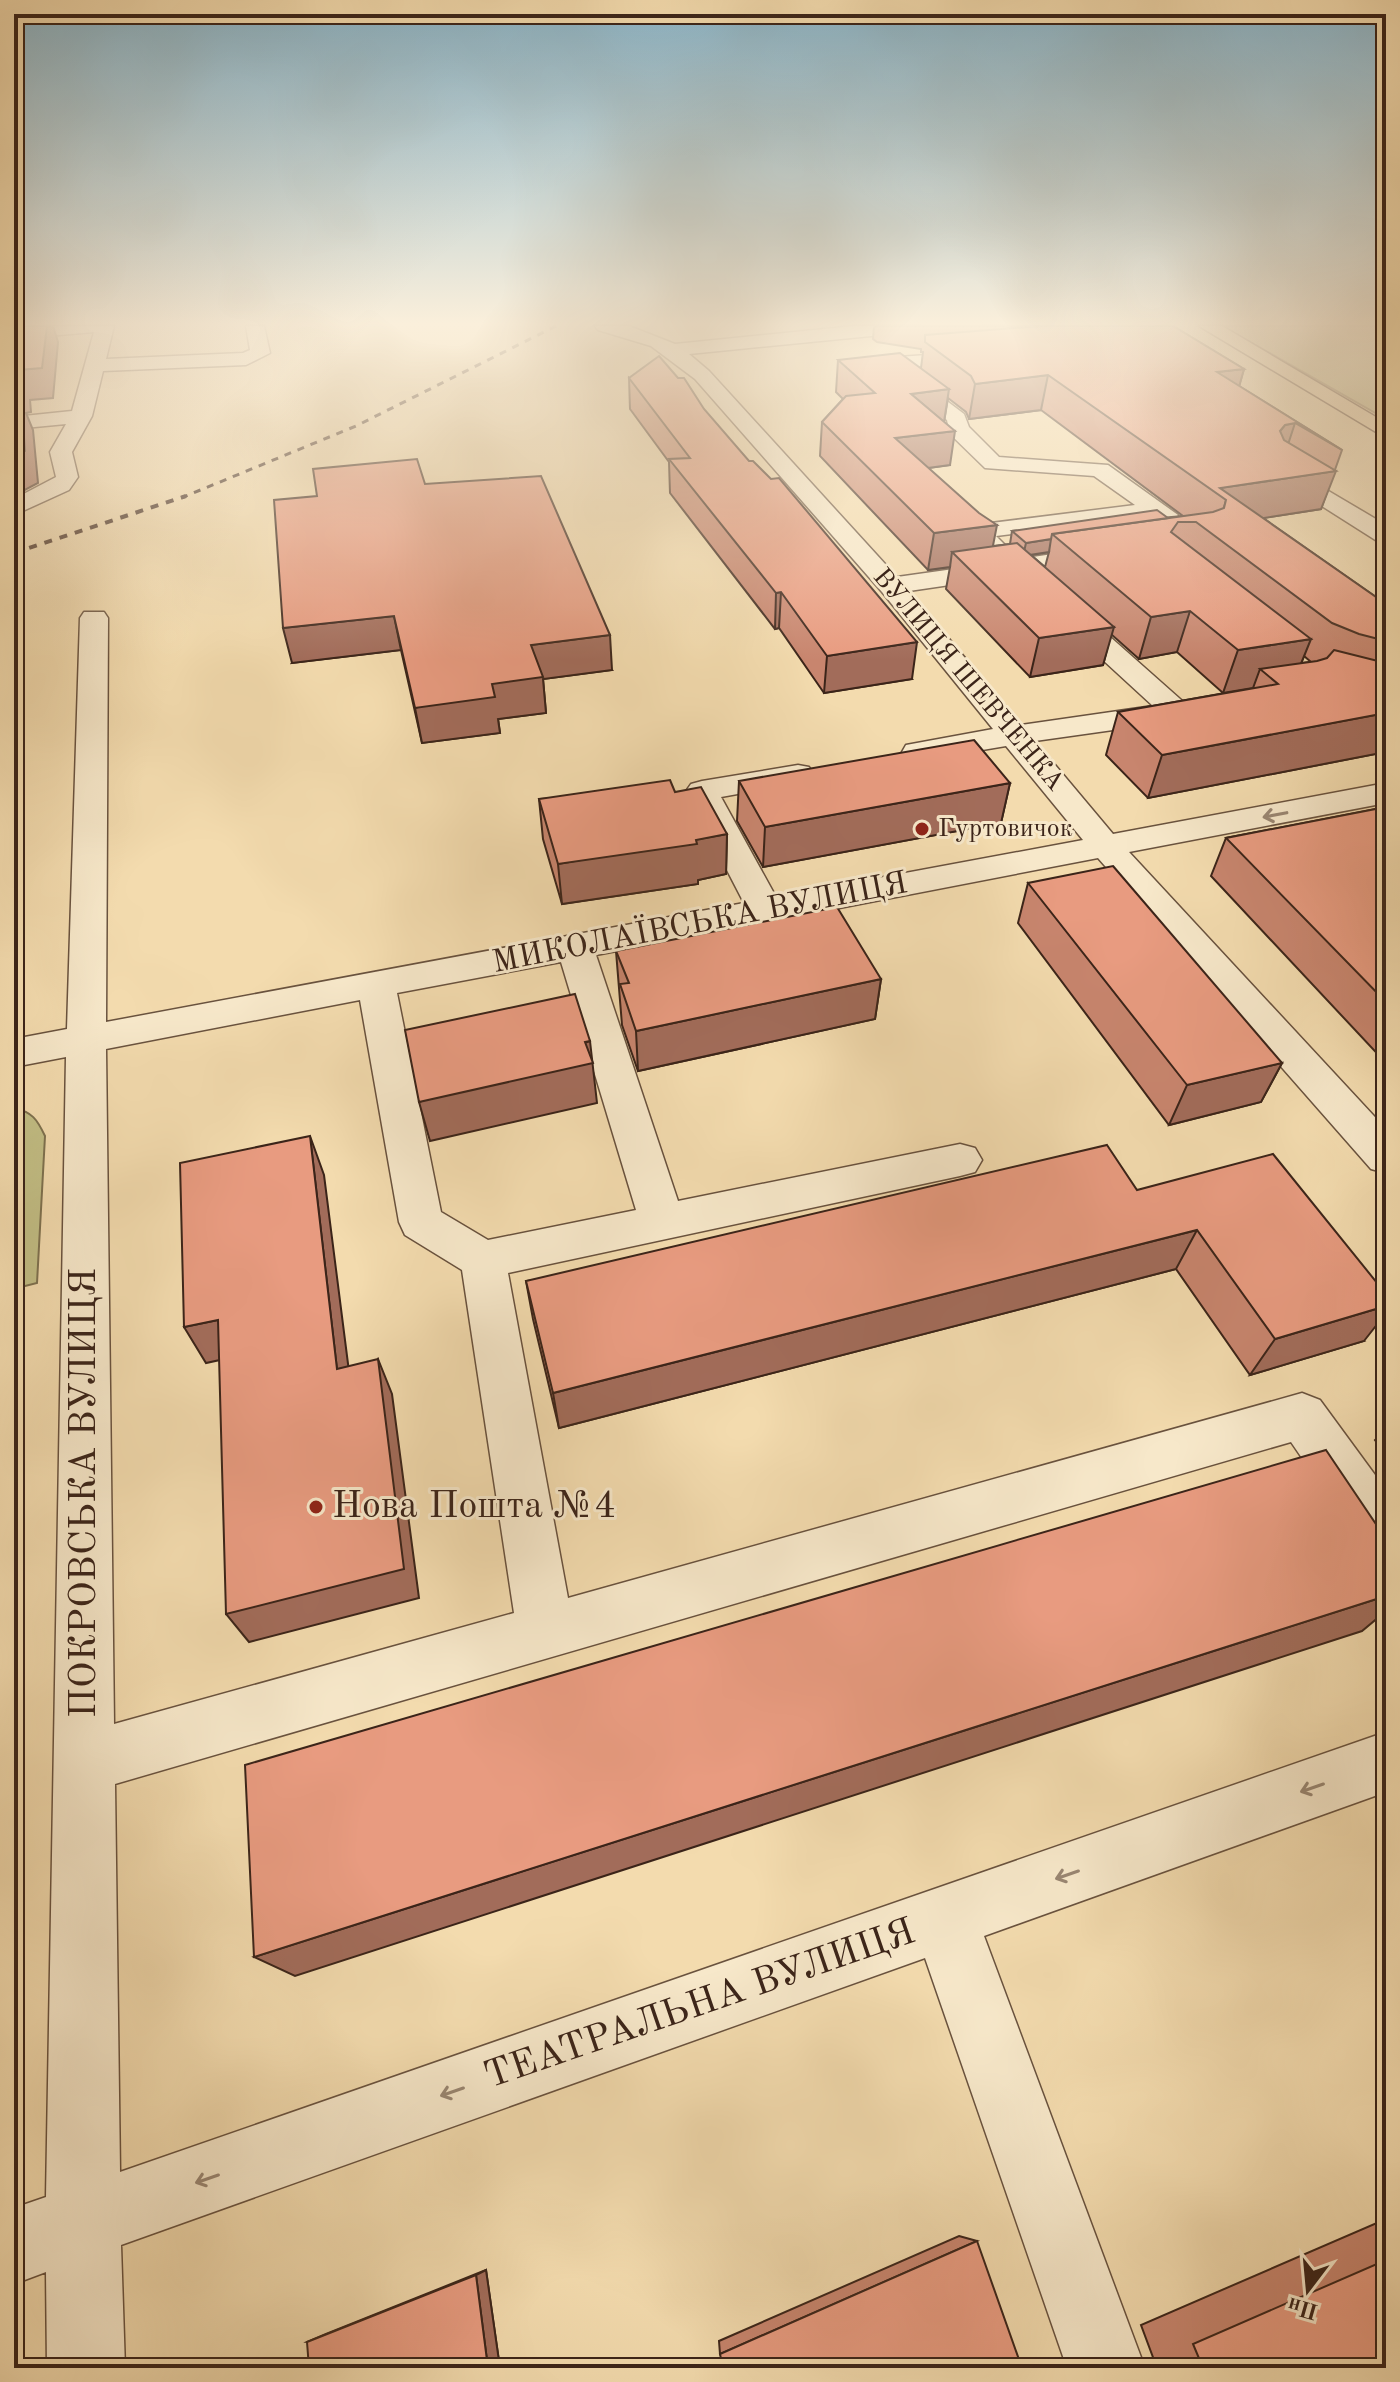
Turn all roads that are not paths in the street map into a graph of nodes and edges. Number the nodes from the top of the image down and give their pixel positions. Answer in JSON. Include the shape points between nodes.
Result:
{"nodes":[{"id":1,"x":69,"y":437,"type":"edge"},
{"id":2,"x":758,"y":437,"type":"edge"},
{"id":3,"x":966,"y":437,"type":"edge"},
{"id":4,"x":1281,"y":470,"type":"edge"},
{"id":5,"x":14,"y":508,"type":"edge"},
{"id":6,"x":1157,"y":509,"type":"junction"},
{"id":7,"x":1189,"y":533,"type":"edge"},
{"id":8,"x":1386,"y":536,"type":"edge"},
{"id":9,"x":1124,"y":552,"type":"edge"},
{"id":10,"x":1017,"y":567,"type":"junction"},
{"id":11,"x":891,"y":586,"type":"junction"},
{"id":12,"x":94,"y":618,"type":"dead end"},
{"id":13,"x":1207,"y":707,"type":"edge"},
{"id":14,"x":1177,"y":712,"type":"junction"},
{"id":15,"x":1014,"y":735,"type":"junction"},
{"id":16,"x":889,"y":757,"type":"edge"},
{"id":17,"x":827,"y":768,"type":"edge"},
{"id":18,"x":1371,"y":804,"type":"edge"},
{"id":19,"x":1107,"y":848,"type":"junction"},
{"id":20,"x":766,"y":912,"type":"junction"},
{"id":21,"x":575,"y":948,"type":"junction"},
{"id":22,"x":376,"y":985,"type":"junction"},
{"id":23,"x":86,"y":1039,"type":"junction"},
{"id":24,"x":14,"y":1053,"type":"edge"},
{"id":25,"x":1386,"y":1157,"type":"edge"},
{"id":26,"x":960,"y":1160,"type":"dead end"},
{"id":27,"x":662,"y":1222,"type":"junction"},
{"id":28,"x":483,"y":1260,"type":"junction"},
{"id":29,"x":1386,"y":1535,"type":"edge"},
{"id":30,"x":546,"y":1632,"type":"junction"},
{"id":31,"x":1386,"y":1762,"type":"edge"},
{"id":32,"x":84,"y":1763,"type":"junction"},
{"id":33,"x":944,"y":1918,"type":"junction"},
{"id":34,"x":83,"y":2223,"type":"junction"},
{"id":35,"x":14,"y":2246,"type":"edge"},
{"id":36,"x":86,"y":2368,"type":"edge"},
{"id":37,"x":1106,"y":2368,"type":"edge"}],
"edges":[{"from":1,"to":5,"type":"street","via":[[61,452],[67,477],[61,485]]},
{"from":2,"to":11,"type":"street","name":"ВУЛИЦЯ ШЕВЧЕНКА"},
{"from":3,"to":6,"type":"street","via":[[993,463],[1100,470]]},
{"from":4,"to":8,"type":"street"},
{"from":6,"to":7,"type":"street"},
{"from":6,"to":10,"type":"street","via":[[976,531]]},
{"from":9,"to":10,"type":"street"},
{"from":10,"to":11,"type":"street"},
{"from":10,"to":14,"type":"street"},
{"from":11,"to":15,"type":"street","name":"ВУЛИЦЯ ШЕВЧЕНКА"},
{"from":12,"to":23,"type":"street","name":"ПОКРОВСЬКА ВУЛИЦЯ"},
{"from":13,"to":14,"type":"street"},
{"from":14,"to":15,"type":"street"},
{"from":15,"to":16,"type":"street"},
{"from":15,"to":19,"type":"street","name":"ВУЛИЦЯ ШЕВЧЕНКА"},
{"from":17,"to":20,"type":"street","via":[[702,791]]},
{"from":18,"to":19,"type":"street","name":"МИКОЛАЇВСЬКА ВУЛИЦЯ","one_way":true},
{"from":19,"to":20,"type":"street","name":"МИКОЛАЇВСЬКА ВУЛИЦЯ"},
{"from":19,"to":25,"type":"street","name":"ВУЛИЦЯ ШЕВЧЕНКА"},
{"from":20,"to":21,"type":"street","name":"МИКОЛАЇВСЬКА ВУЛИЦЯ"},
{"from":21,"to":22,"type":"street","name":"МИКОЛАЇВСЬКА ВУЛИЦЯ"},
{"from":21,"to":27,"type":"street"},
{"from":22,"to":23,"type":"street","name":"МИКОЛАЇВСЬКА ВУЛИЦЯ"},
{"from":22,"to":28,"type":"street","via":[[421,1222]]},
{"from":23,"to":24,"type":"street","name":"МИКОЛАЇВСЬКА ВУЛИЦЯ"},
{"from":23,"to":32,"type":"street","name":"ПОКРОВСЬКА ВУЛИЦЯ"},
{"from":26,"to":27,"type":"street"},
{"from":27,"to":28,"type":"street"},
{"from":28,"to":30,"type":"street"},
{"from":29,"to":30,"type":"street","via":[[1302,1416]]},
{"from":30,"to":32,"type":"street"},
{"from":31,"to":33,"type":"street","name":"ТЕАТРАЛЬНА ВУЛИЦЯ","one_way":true},
{"from":32,"to":34,"type":"street","name":"ПОКРОВСЬКА ВУЛИЦЯ"},
{"from":33,"to":34,"type":"street","name":"ТЕАТРАЛЬНА ВУЛИЦЯ","one_way":true},
{"from":33,"to":37,"type":"street"},
{"from":34,"to":35,"type":"street","name":"ТЕАТРАЛЬНА ВУЛИЦЯ"},
{"from":34,"to":36,"type":"street","name":"ПОКРОВСЬКА ВУЛИЦЯ"}]}
